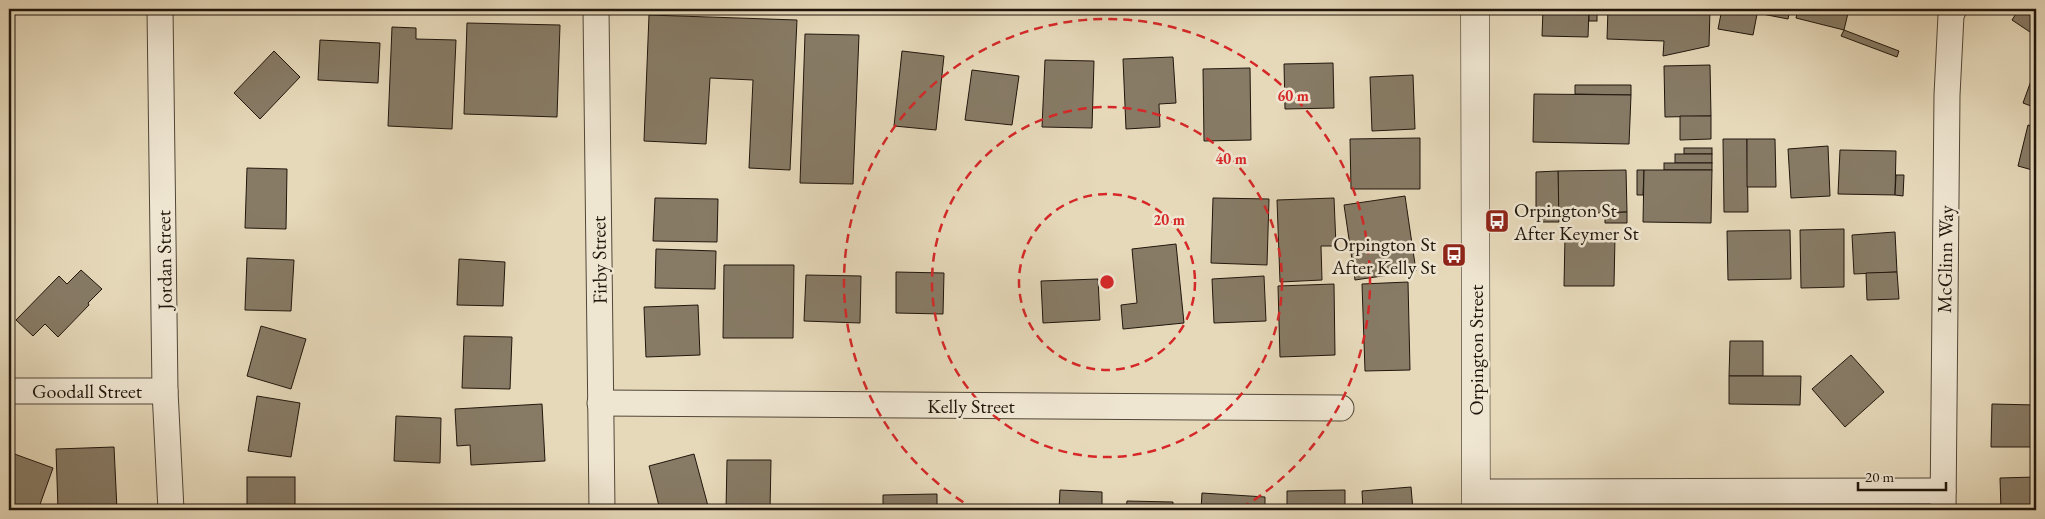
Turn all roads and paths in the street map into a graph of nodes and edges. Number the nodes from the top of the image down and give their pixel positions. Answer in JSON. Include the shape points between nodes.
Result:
{"nodes":[{"id":1,"x":160,"y":9,"type":"edge"},
{"id":2,"x":596,"y":9,"type":"edge"},
{"id":3,"x":1475,"y":9,"type":"edge"},
{"id":4,"x":1954,"y":9,"type":"edge"},
{"id":5,"x":9,"y":391,"type":"edge"},
{"id":6,"x":165,"y":392,"type":"junction"},
{"id":7,"x":600,"y":403,"type":"junction"},
{"id":8,"x":1341,"y":408,"type":"dead end"},
{"id":9,"x":1476,"y":501,"type":"edge"},
{"id":10,"x":1943,"y":501,"type":"edge"},
{"id":11,"x":171,"y":510,"type":"edge"},
{"id":12,"x":602,"y":510,"type":"edge"}],
"edges":[{"from":1,"to":6,"type":"street","name":"Jordan Street"},
{"from":2,"to":7,"type":"street","name":"Firby Street"},
{"from":3,"to":9,"type":"street","name":"Orpington Street"},
{"from":4,"to":10,"type":"street","name":"McGlinn Way","via":[[1951,15],[1947,95]]},
{"from":5,"to":6,"type":"street","name":"Goodall Street"},
{"from":6,"to":11,"type":"street","name":"Jordan Street"},
{"from":7,"to":8,"type":"street","name":"Kelly Street"},
{"from":7,"to":12,"type":"street","name":"Firby Street"},
{"from":9,"to":10,"type":"street"}]}
